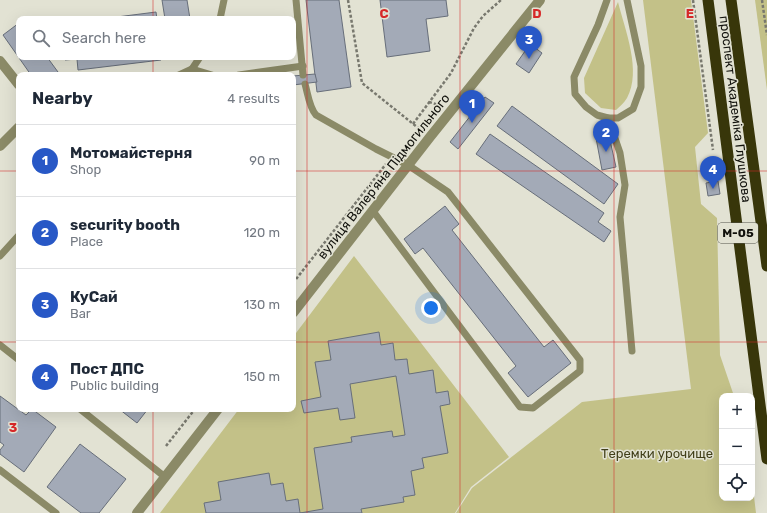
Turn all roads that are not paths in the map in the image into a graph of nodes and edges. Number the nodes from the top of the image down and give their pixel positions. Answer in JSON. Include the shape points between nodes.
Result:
{"nodes":[{"id":1,"x":224,"y":0,"type":"edge"},
{"id":2,"x":296,"y":0,"type":"edge"},
{"id":3,"x":540,"y":0,"type":"edge"},
{"id":4,"x":607,"y":0,"type":"edge"},
{"id":5,"x":627,"y":0,"type":"edge"},
{"id":6,"x":708,"y":0,"type":"edge"},
{"id":7,"x":731,"y":0,"type":"edge"},
{"id":8,"x":221,"y":16,"type":"edge"},
{"id":9,"x":198,"y":60,"type":"edge"},
{"id":10,"x":0,"y":61,"type":"edge"},
{"id":11,"x":303,"y":66,"type":"junction"},
{"id":12,"x":192,"y":69,"type":"junction"},
{"id":13,"x":186,"y":72,"type":"edge"},
{"id":14,"x":202,"y":72,"type":"edge"},
{"id":15,"x":260,"y":72,"type":"edge"},
{"id":16,"x":304,"y":75,"type":"dead end"},
{"id":17,"x":16,"y":81,"type":"edge"},
{"id":18,"x":305,"y":84,"type":"dead end"},
{"id":19,"x":608,"y":118,"type":"junction"},
{"id":20,"x":16,"y":130,"type":"edge"},
{"id":21,"x":0,"y":146,"type":"edge"},
{"id":22,"x":408,"y":165,"type":"junction"},
{"id":23,"x":373,"y":211,"type":"junction"},
{"id":24,"x":16,"y":238,"type":"edge"},
{"id":25,"x":0,"y":256,"type":"edge"},
{"id":26,"x":767,"y":266,"type":"edge"},
{"id":27,"x":296,"y":309,"type":"edge"},
{"id":28,"x":0,"y":346,"type":"edge"},
{"id":29,"x":632,"y":351,"type":"dead end"},
{"id":30,"x":16,"y":358,"type":"edge"},
{"id":31,"x":84,"y":412,"type":"edge"},
{"id":32,"x":216,"y":412,"type":"edge"},
{"id":33,"x":767,"y":459,"type":"edge"},
{"id":34,"x":0,"y":470,"type":"edge"},
{"id":35,"x":165,"y":477,"type":"junction"},
{"id":36,"x":56,"y":513,"type":"edge"},
{"id":37,"x":137,"y":513,"type":"edge"}],
"edges":[{"from":1,"to":8,"type":"lane"},
{"from":2,"to":11,"type":"lane"},
{"from":3,"to":22,"type":"street","name":"вулиця Валерʼяна Підмогильного"},
{"from":4,"to":19,"type":"lane","via":[[574,77],[575,94],[586,107],[597,115]]},
{"from":5,"to":19,"type":"lane","via":[[641,66],[641,86],[633,109],[618,118]]},
{"from":6,"to":33,"type":"highway","name":"проспект Академіка Глушкова","number":"М-05"},
{"from":7,"to":26,"type":"highway","name":"проспект Академіка Глушкова","number":"М-05"},
{"from":9,"to":12,"type":"lane"},
{"from":10,"to":17,"type":"street"},
{"from":11,"to":15,"type":"lane"},
{"from":11,"to":16,"type":"lane"},
{"from":12,"to":13,"type":"lane"},
{"from":12,"to":14,"type":"lane"},
{"from":18,"to":22,"type":"lane","via":[[310,105],[316,115]]},
{"from":19,"to":29,"type":"lane","via":[[620,153],[626,185],[620,217]]},
{"from":20,"to":21,"type":"street"},
{"from":22,"to":23,"type":"street","name":"вулиця Валерʼяна Підмогильного"},
{"from":22,"to":23,"type":"lane","via":[[448,192],[580,360],[580,371],[533,408],[520,407]]},
{"from":23,"to":27,"type":"street","name":"вулиця Валерʼяна Підмогильного"},
{"from":24,"to":25,"type":"lane"},
{"from":28,"to":30,"type":"lane"},
{"from":31,"to":35,"type":"lane"},
{"from":32,"to":35,"type":"street"},
{"from":34,"to":36,"type":"lane"},
{"from":35,"to":37,"type":"street"}]}
